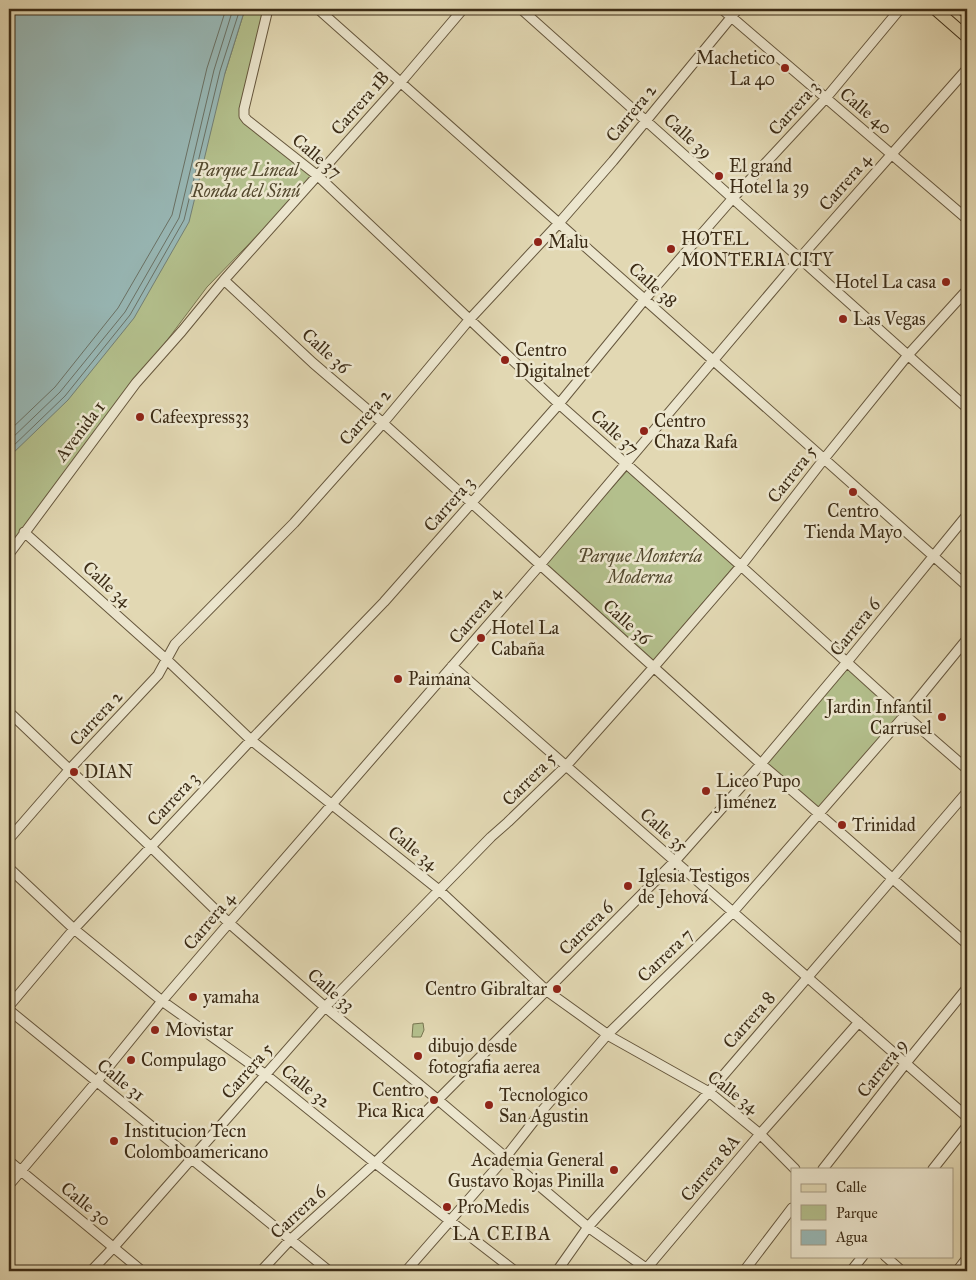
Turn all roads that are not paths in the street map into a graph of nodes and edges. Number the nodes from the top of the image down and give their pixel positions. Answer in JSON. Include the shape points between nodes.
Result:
{"nodes":[{"id":1,"x":268,"y":9,"type":"edge"},
{"id":2,"x":318,"y":9,"type":"edge"},
{"id":3,"x":462,"y":9,"type":"edge"},
{"id":4,"x":521,"y":9,"type":"edge"},
{"id":5,"x":722,"y":9,"type":"edge"},
{"id":6,"x":738,"y":9,"type":"edge"},
{"id":7,"x":900,"y":9,"type":"edge"},
{"id":8,"x":935,"y":9,"type":"edge"},
{"id":9,"x":962,"y":9,"type":"edge"},
{"id":10,"x":967,"y":13,"type":"edge"},
{"id":11,"x":731,"y":17,"type":"junction"},
{"id":12,"x":967,"y":37,"type":"edge"},
{"id":13,"x":967,"y":69,"type":"edge"},
{"id":14,"x":401,"y":82,"type":"junction"},
{"id":15,"x":826,"y":98,"type":"junction"},
{"id":16,"x":646,"y":120,"type":"junction"},
{"id":17,"x":891,"y":154,"type":"junction"},
{"id":18,"x":318,"y":176,"type":"junction"},
{"id":19,"x":733,"y":198,"type":"junction"},
{"id":20,"x":967,"y":219,"type":"edge"},
{"id":21,"x":559,"y":223,"type":"junction"},
{"id":22,"x":800,"y":258,"type":"junction"},
{"id":23,"x":224,"y":280,"type":"junction"},
{"id":24,"x":967,"y":290,"type":"edge"},
{"id":25,"x":645,"y":299,"type":"junction"},
{"id":26,"x":469,"y":320,"type":"junction"},
{"id":27,"x":182,"y":331,"type":"joint"},
{"id":28,"x":908,"y":355,"type":"junction"},
{"id":29,"x":713,"y":360,"type":"junction"},
{"id":30,"x":558,"y":404,"type":"junction"},
{"id":31,"x":967,"y":408,"type":"edge"},
{"id":32,"x":383,"y":422,"type":"junction"},
{"id":33,"x":824,"y":459,"type":"junction"},
{"id":34,"x":626,"y":464,"type":"junction"},
{"id":35,"x":471,"y":503,"type":"junction"},
{"id":36,"x":967,"y":515,"type":"edge"},
{"id":37,"x":24,"y":532,"type":"junction"},
{"id":38,"x":9,"y":554,"type":"edge"},
{"id":39,"x":934,"y":556,"type":"junction"},
{"id":40,"x":540,"y":565,"type":"junction"},
{"id":41,"x":741,"y":566,"type":"junction"},
{"id":42,"x":967,"y":586,"type":"edge"},
{"id":43,"x":967,"y":639,"type":"edge"},
{"id":44,"x":166,"y":659,"type":"junction"},
{"id":45,"x":847,"y":662,"type":"junction"},
{"id":46,"x":452,"y":666,"type":"junction"},
{"id":47,"x":653,"y":668,"type":"junction"},
{"id":48,"x":9,"y":712,"type":"edge"},
{"id":49,"x":905,"y":715,"type":"junction"},
{"id":50,"x":252,"y":740,"type":"junction"},
{"id":51,"x":761,"y":764,"type":"junction"},
{"id":52,"x":566,"y":766,"type":"junction"},
{"id":53,"x":70,"y":770,"type":"junction"},
{"id":54,"x":967,"y":770,"type":"edge"},
{"id":55,"x":967,"y":792,"type":"edge"},
{"id":56,"x":332,"y":803,"type":"junction"},
{"id":57,"x":819,"y":813,"type":"junction"},
{"id":58,"x":9,"y":839,"type":"edge"},
{"id":59,"x":151,"y":847,"type":"junction"},
{"id":60,"x":675,"y":861,"type":"junction"},
{"id":61,"x":9,"y":868,"type":"edge"},
{"id":62,"x":892,"y":879,"type":"junction"},
{"id":63,"x":439,"y":890,"type":"junction"},
{"id":64,"x":733,"y":912,"type":"junction"},
{"id":65,"x":228,"y":923,"type":"junction"},
{"id":66,"x":74,"y":929,"type":"junction"},
{"id":67,"x":967,"y":944,"type":"edge"},
{"id":68,"x":808,"y":977,"type":"junction"},
{"id":69,"x":967,"y":988,"type":"edge"},
{"id":70,"x":547,"y":991,"type":"junction"},
{"id":71,"x":162,"y":1001,"type":"junction"},
{"id":72,"x":324,"y":1007,"type":"junction"},
{"id":73,"x":9,"y":1008,"type":"edge"},
{"id":74,"x":859,"y":1022,"type":"junction"},
{"id":75,"x":607,"y":1035,"type":"junction"},
{"id":76,"x":906,"y":1063,"type":"junction"},
{"id":77,"x":266,"y":1075,"type":"junction"},
{"id":78,"x":97,"y":1081,"type":"junction"},
{"id":79,"x":709,"y":1092,"type":"junction"},
{"id":80,"x":437,"y":1099,"type":"junction"},
{"id":81,"x":967,"y":1117,"type":"edge"},
{"id":82,"x":967,"y":1126,"type":"edge"},
{"id":83,"x":760,"y":1134,"type":"junction"},
{"id":84,"x":505,"y":1158,"type":"junction"},
{"id":85,"x":192,"y":1159,"type":"junction"},
{"id":86,"x":9,"y":1161,"type":"edge"},
{"id":87,"x":375,"y":1163,"type":"junction"},
{"id":88,"x":794,"y":1168,"type":"edge"},
{"id":89,"x":824,"y":1168,"type":"edge"},
{"id":90,"x":934,"y":1168,"type":"edge"},
{"id":91,"x":20,"y":1172,"type":"junction"},
{"id":92,"x":9,"y":1185,"type":"edge"},
{"id":93,"x":791,"y":1209,"type":"edge"},
{"id":94,"x":450,"y":1220,"type":"junction"},
{"id":95,"x":588,"y":1227,"type":"junction"},
{"id":96,"x":290,"y":1240,"type":"junction"},
{"id":97,"x":113,"y":1248,"type":"junction"},
{"id":98,"x":861,"y":1258,"type":"edge"},
{"id":99,"x":887,"y":1258,"type":"edge"},
{"id":100,"x":967,"y":1258,"type":"edge"},
{"id":101,"x":648,"y":1270,"type":"edge"},
{"id":102,"x":91,"y":1271,"type":"edge"},
{"id":103,"x":142,"y":1271,"type":"edge"},
{"id":104,"x":261,"y":1271,"type":"edge"},
{"id":105,"x":329,"y":1271,"type":"edge"},
{"id":106,"x":406,"y":1271,"type":"edge"},
{"id":107,"x":515,"y":1271,"type":"edge"},
{"id":108,"x":557,"y":1271,"type":"edge"},
{"id":109,"x":744,"y":1271,"type":"edge"},
{"id":110,"x":851,"y":1271,"type":"edge"},
{"id":111,"x":902,"y":1271,"type":"edge"},
{"id":112,"x":957,"y":1271,"type":"edge"}],
"edges":[{"from":1,"to":18,"type":"street","name":"Calle 37","via":[[244,116]]},
{"from":2,"to":14,"type":"street","name":"Calle 38"},
{"from":3,"to":14,"type":"street","name":"Carrera 1B"},
{"from":4,"to":16,"type":"street","name":"Calle 39"},
{"from":5,"to":11,"type":"street","name":"Calle 40"},
{"from":6,"to":11,"type":"street","name":"Carrera 2"},
{"from":7,"to":15,"type":"street","name":"Carrera 3"},
{"from":8,"to":12,"type":"main road"},
{"from":9,"to":10,"type":"main road"},
{"from":11,"to":15,"type":"street","name":"Calle 40"},
{"from":11,"to":16,"type":"street","name":"Carrera 2"},
{"from":13,"to":17,"type":"street","name":"Carrera 4"},
{"from":14,"to":18,"type":"street","name":"Carrera 1B"},
{"from":14,"to":21,"type":"street","name":"Calle 38"},
{"from":15,"to":17,"type":"street","name":"Calle 40"},
{"from":15,"to":19,"type":"street","name":"Carrera 3"},
{"from":16,"to":19,"type":"street","name":"Calle 39"},
{"from":16,"to":21,"type":"street","name":"Carrera 2"},
{"from":17,"to":20,"type":"street","name":"Calle 40"},
{"from":17,"to":22,"type":"street","name":"Carrera 4"},
{"from":18,"to":23,"type":"street","name":"Carrera 1B"},
{"from":18,"to":26,"type":"street","name":"Calle 37"},
{"from":19,"to":22,"type":"street","name":"Calle 39"},
{"from":19,"to":25,"type":"street","name":"Carrera 3"},
{"from":21,"to":25,"type":"street","name":"Calle 38"},
{"from":21,"to":26,"type":"street","name":"Carrera 2"},
{"from":22,"to":28,"type":"street","name":"Calle 39"},
{"from":22,"to":29,"type":"street","name":"Carrera 4"},
{"from":23,"to":27,"type":"street","name":"Carrera 1B"},
{"from":23,"to":32,"type":"street","name":"Calle 36"},
{"from":24,"to":28,"type":"street","name":"Carrera 5"},
{"from":25,"to":29,"type":"street","name":"Calle 38"},
{"from":25,"to":30,"type":"street","name":"Carrera 3"},
{"from":26,"to":30,"type":"street","name":"Calle 37"},
{"from":26,"to":32,"type":"street","name":"Carrera 2"},
{"from":27,"to":37,"type":"street","name":"Avenida 1","via":[[136,382]]},
{"from":28,"to":31,"type":"street","name":"Calle 39"},
{"from":28,"to":33,"type":"street","name":"Carrera 5"},
{"from":29,"to":33,"type":"street","name":"Calle 38"},
{"from":29,"to":34,"type":"street","name":"Carrera 4"},
{"from":30,"to":34,"type":"street","name":"Calle 37"},
{"from":30,"to":35,"type":"street","name":"Carrera 3"},
{"from":32,"to":35,"type":"street","name":"Calle 36"},
{"from":32,"to":44,"type":"street","name":"Carrera 2","via":[[294,522],[175,644]]},
{"from":33,"to":39,"type":"street","name":"Calle 38"},
{"from":33,"to":41,"type":"street","name":"Carrera 5"},
{"from":34,"to":40,"type":"street","name":"Carrera 4"},
{"from":34,"to":41,"type":"street","name":"Calle 37"},
{"from":35,"to":40,"type":"street","name":"Calle 36"},
{"from":35,"to":50,"type":"street","name":"Carrera 3","via":[[384,602]]},
{"from":36,"to":39,"type":"street","name":"Carrera 6"},
{"from":37,"to":38,"type":"street","name":"Avenida 1"},
{"from":37,"to":44,"type":"street","name":"Calle 34"},
{"from":39,"to":42,"type":"street","name":"Calle 38"},
{"from":39,"to":45,"type":"street","name":"Carrera 6"},
{"from":40,"to":46,"type":"street","name":"Carrera 4"},
{"from":40,"to":47,"type":"street","name":"Calle 36"},
{"from":41,"to":45,"type":"street","name":"Calle 37"},
{"from":41,"to":47,"type":"street","name":"Carrera 5"},
{"from":43,"to":49,"type":"street","name":"Carrera 7"},
{"from":44,"to":50,"type":"street","name":"Calle 34"},
{"from":44,"to":53,"type":"street","name":"Carrera 2","via":[[158,675]]},
{"from":45,"to":49,"type":"street","name":"Calle 37"},
{"from":45,"to":51,"type":"street","name":"Carrera 6"},
{"from":46,"to":52,"type":"street","name":"Calle 35"},
{"from":46,"to":56,"type":"street","name":"Carrera 4"},
{"from":47,"to":51,"type":"street","name":"Calle 36"},
{"from":47,"to":52,"type":"street","name":"Carrera 5"},
{"from":48,"to":53,"type":"street","name":"Calle 33"},
{"from":49,"to":54,"type":"street","name":"Calle 37"},
{"from":49,"to":57,"type":"street","name":"Carrera 7"},
{"from":50,"to":56,"type":"street","name":"Calle 34"},
{"from":50,"to":59,"type":"street","name":"Carrera 3"},
{"from":51,"to":57,"type":"street","name":"Calle 36"},
{"from":51,"to":60,"type":"street","name":"Carrera 6"},
{"from":52,"to":60,"type":"street","name":"Calle 35"},
{"from":52,"to":63,"type":"street","name":"Carrera 5"},
{"from":53,"to":58,"type":"street","name":"Carrera 2"},
{"from":53,"to":59,"type":"street","name":"Calle 33"},
{"from":55,"to":62,"type":"street","name":"Carrera 8"},
{"from":56,"to":63,"type":"street","name":"Calle 34"},
{"from":56,"to":65,"type":"street","name":"Carrera 4"},
{"from":57,"to":62,"type":"street","name":"Calle 36"},
{"from":57,"to":64,"type":"street","name":"Carrera 7"},
{"from":59,"to":65,"type":"street","name":"Calle 33"},
{"from":59,"to":66,"type":"street","name":"Carrera 3"},
{"from":60,"to":64,"type":"street","name":"Calle 35"},
{"from":60,"to":70,"type":"street","name":"Carrera 6"},
{"from":61,"to":66,"type":"street","name":"Calle 32"},
{"from":62,"to":67,"type":"street","name":"Calle 36"},
{"from":62,"to":68,"type":"street","name":"Carrera 8"},
{"from":63,"to":70,"type":"street","name":"Calle 34"},
{"from":63,"to":72,"type":"street","name":"Carrera 5"},
{"from":64,"to":68,"type":"street","name":"Calle 35"},
{"from":64,"to":75,"type":"street","name":"Carrera 7"},
{"from":65,"to":71,"type":"street","name":"Carrera 4"},
{"from":65,"to":72,"type":"street","name":"Calle 33"},
{"from":66,"to":71,"type":"street","name":"Calle 32"},
{"from":66,"to":73,"type":"street","name":"Carrera 3"},
{"from":68,"to":74,"type":"street","name":"Calle 35"},
{"from":68,"to":79,"type":"street","name":"Carrera 8"},
{"from":69,"to":76,"type":"street","name":"Carrera 9"},
{"from":70,"to":75,"type":"street","name":"Calle 34"},
{"from":70,"to":80,"type":"street","name":"Carrera 6"},
{"from":71,"to":77,"type":"street","name":"Calle 32"},
{"from":71,"to":78,"type":"street","name":"Carrera 4"},
{"from":72,"to":77,"type":"street","name":"Carrera 5"},
{"from":72,"to":80,"type":"street","name":"Calle 33"},
{"from":73,"to":78,"type":"street","name":"Calle 31"},
{"from":74,"to":76,"type":"street","name":"Calle 35"},
{"from":74,"to":83,"type":"street","name":"Carrera 8A"},
{"from":75,"to":79,"type":"street","name":"Calle 34"},
{"from":75,"to":84,"type":"street","name":"Carrera 7"},
{"from":76,"to":81,"type":"street","name":"Calle 35"},
{"from":76,"to":89,"type":"street","name":"Carrera 9"},
{"from":77,"to":85,"type":"street","name":"Carrera 5"},
{"from":77,"to":87,"type":"street","name":"Calle 32"},
{"from":78,"to":85,"type":"street","name":"Calle 31"},
{"from":78,"to":91,"type":"street","name":"Carrera 4"},
{"from":79,"to":83,"type":"street","name":"Calle 34"},
{"from":79,"to":95,"type":"street","name":"Carrera 8"},
{"from":80,"to":84,"type":"street","name":"Calle 33"},
{"from":80,"to":87,"type":"street","name":"Carrera 6"},
{"from":82,"to":90,"type":"street"},
{"from":83,"to":88,"type":"street","name":"Calle 34"},
{"from":83,"to":101,"type":"street","name":"Carrera 8A"},
{"from":84,"to":94,"type":"street","name":"Carrera 7"},
{"from":84,"to":95,"type":"street","name":"Calle 33"},
{"from":85,"to":96,"type":"street","name":"Calle 31"},
{"from":85,"to":97,"type":"street","name":"Carrera 5"},
{"from":86,"to":91,"type":"street","name":"Calle 30"},
{"from":87,"to":94,"type":"street","name":"Calle 32"},
{"from":87,"to":96,"type":"street","name":"Carrera 6"},
{"from":91,"to":92,"type":"street","name":"Carrera 4"},
{"from":91,"to":97,"type":"street","name":"Calle 30"},
{"from":93,"to":109,"type":"street"},
{"from":94,"to":106,"type":"street","name":"Carrera 7"},
{"from":94,"to":107,"type":"street","name":"Calle 32"},
{"from":95,"to":101,"type":"street","name":"Calle 33"},
{"from":95,"to":108,"type":"street","name":"Carrera 8"},
{"from":96,"to":104,"type":"street","name":"Carrera 6"},
{"from":96,"to":105,"type":"street","name":"Calle 31"},
{"from":97,"to":102,"type":"street","name":"Carrera 5"},
{"from":97,"to":103,"type":"street","name":"Calle 30"},
{"from":98,"to":110,"type":"street"},
{"from":99,"to":111,"type":"street"},
{"from":100,"to":112,"type":"street"}]}
